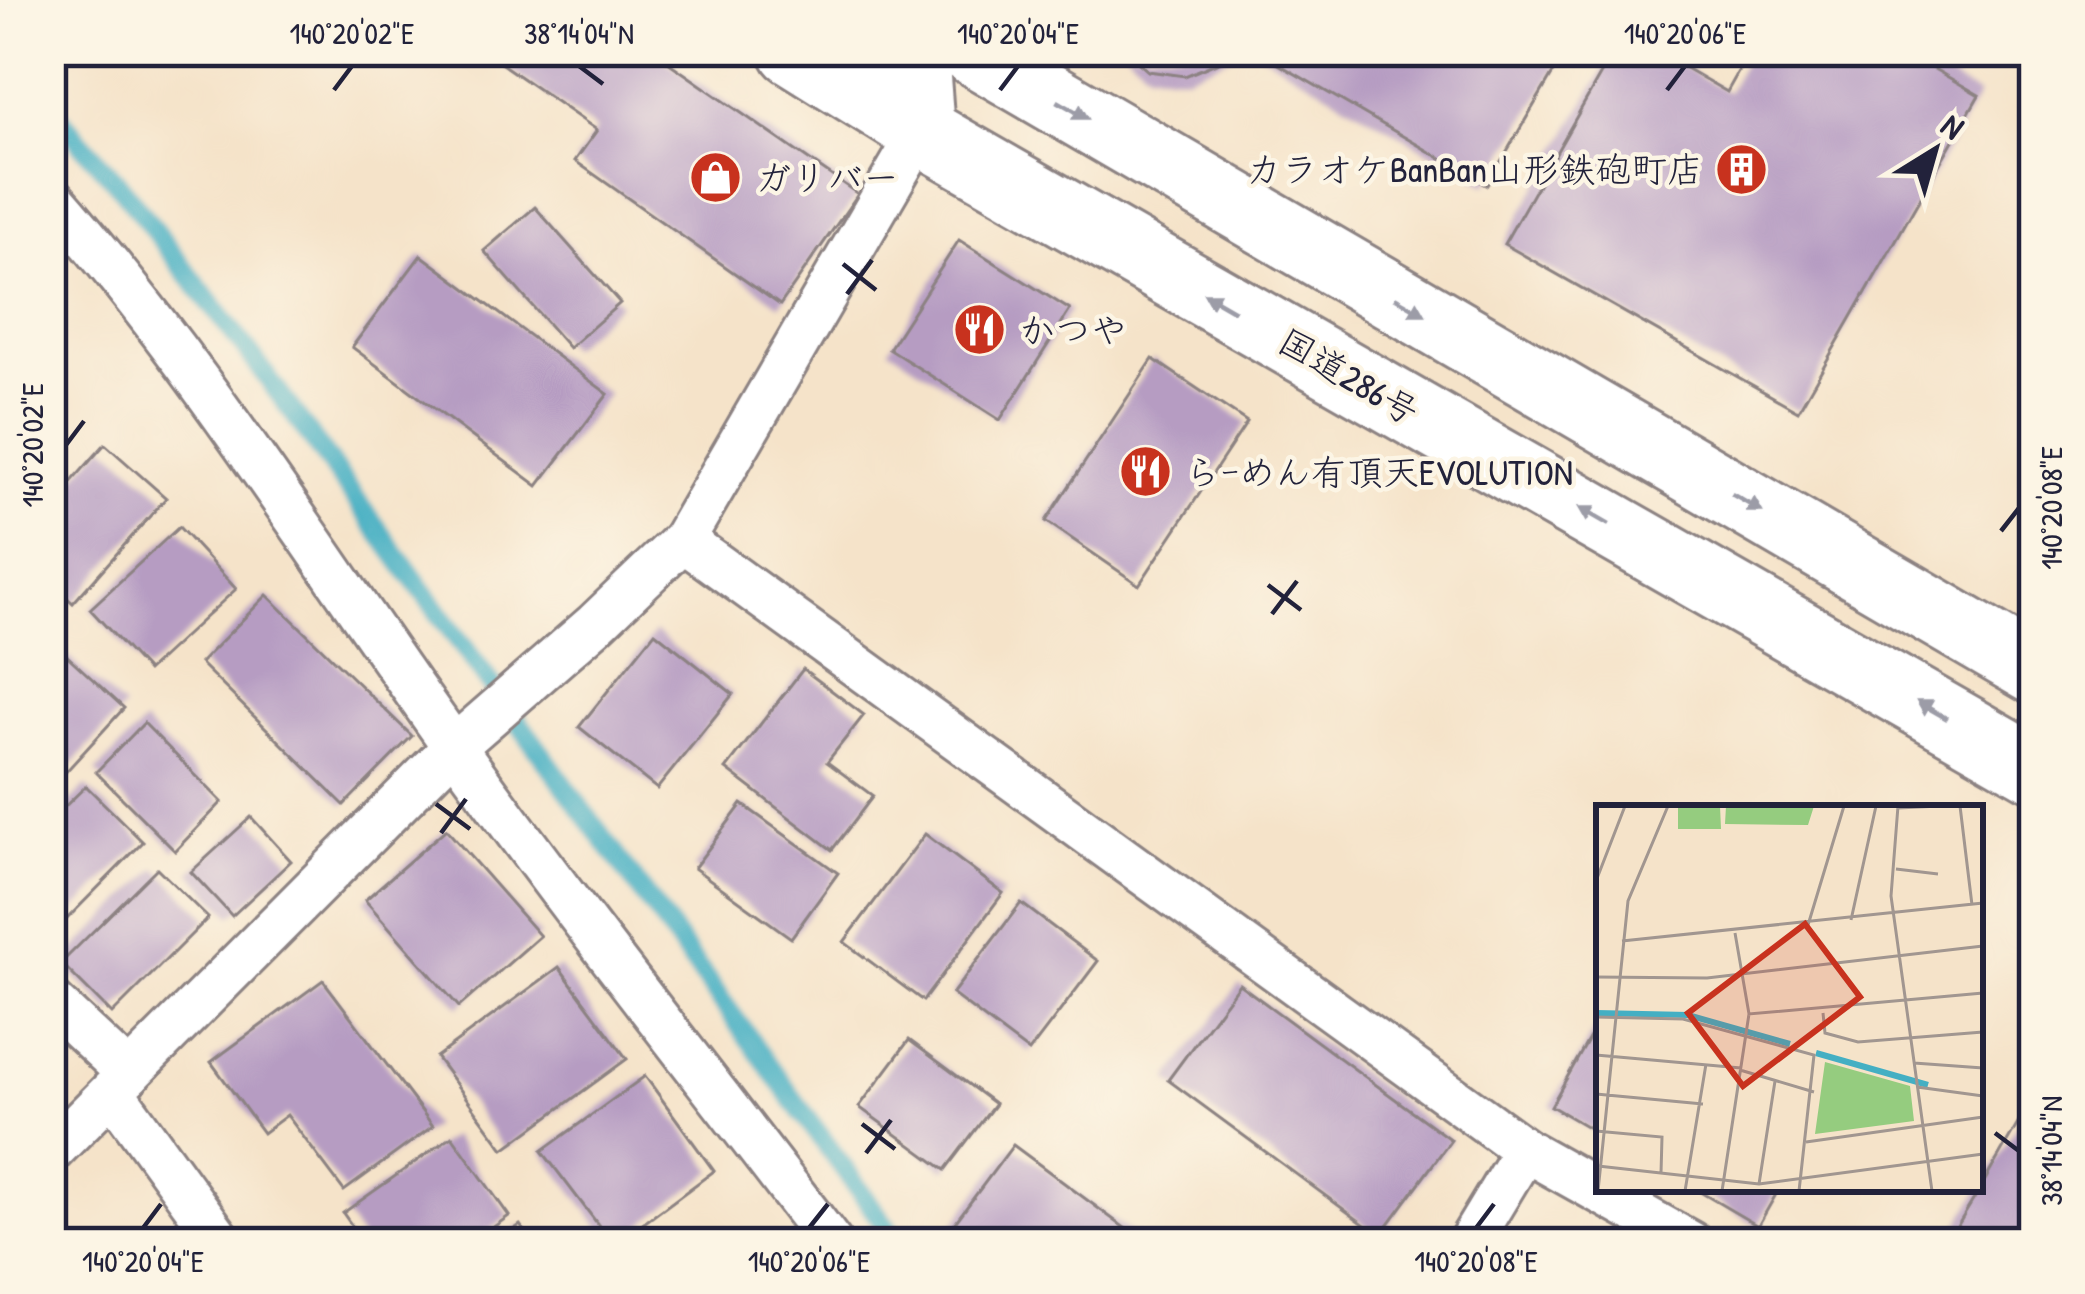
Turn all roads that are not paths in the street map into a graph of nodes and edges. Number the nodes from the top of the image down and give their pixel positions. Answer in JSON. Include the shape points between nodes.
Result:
{"nodes":[{"id":1,"x":793,"y":51,"type":"edge"},
{"id":2,"x":915,"y":51,"type":"edge"},
{"id":3,"x":972,"y":51,"type":"edge"},
{"id":4,"x":921,"y":131,"type":"junction"},
{"id":5,"x":51,"y":196,"type":"edge"},
{"id":6,"x":683,"y":541,"type":"junction"},
{"id":7,"x":2034,"y":670,"type":"edge"},
{"id":8,"x":454,"y":747,"type":"junction"},
{"id":9,"x":2034,"y":768,"type":"edge"},
{"id":10,"x":51,"y":1001,"type":"edge"},
{"id":11,"x":121,"y":1083,"type":"junction"},
{"id":12,"x":1525,"y":1150,"type":"junction"},
{"id":13,"x":51,"y":1152,"type":"edge"},
{"id":14,"x":1596,"y":1190,"type":"edge"},
{"id":15,"x":1600,"y":1192,"type":"edge"},
{"id":16,"x":222,"y":1243,"type":"edge"},
{"id":17,"x":831,"y":1243,"type":"edge"},
{"id":18,"x":1469,"y":1243,"type":"edge"},
{"id":19,"x":1691,"y":1243,"type":"edge"}],
"edges":[{"from":1,"to":4,"type":"main road","name":"国道286号"},
{"from":2,"to":4,"type":"main road"},
{"from":3,"to":7,"type":"main road","one_way":true},
{"from":4,"to":6,"type":"lane"},
{"from":9,"to":4,"type":"main road","name":"国道286号","one_way":true},
{"from":5,"to":8,"type":"lane","via":[[267,476]]},
{"from":6,"to":8,"type":"lane"},
{"from":6,"to":12,"type":"lane"},
{"from":8,"to":11,"type":"lane"},
{"from":8,"to":17,"type":"lane"},
{"from":10,"to":11,"type":"lane"},
{"from":11,"to":13,"type":"lane"},
{"from":11,"to":16,"type":"lane"},
{"from":12,"to":14,"type":"lane"},
{"from":12,"to":18,"type":"lane"},
{"from":15,"to":19,"type":"lane"}]}
